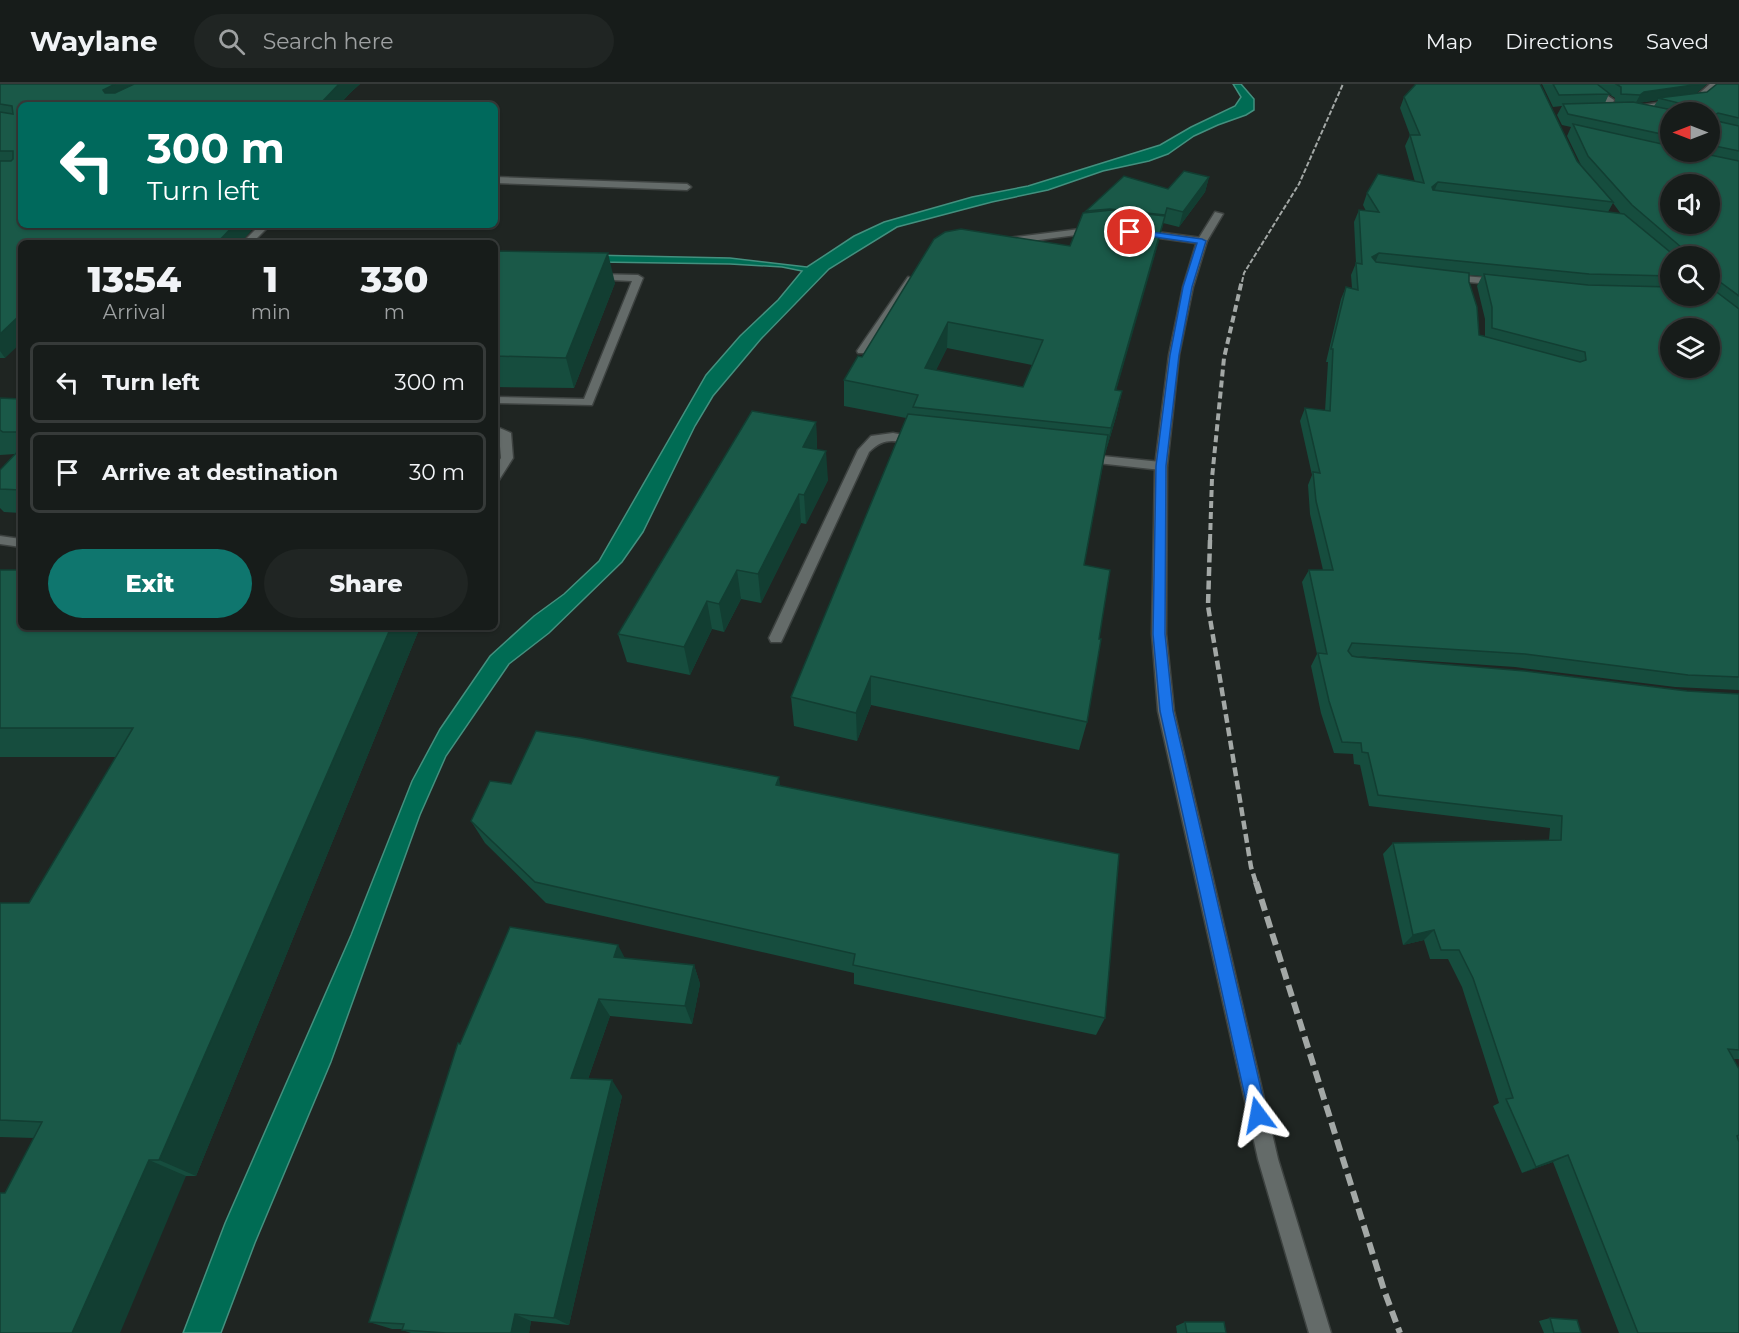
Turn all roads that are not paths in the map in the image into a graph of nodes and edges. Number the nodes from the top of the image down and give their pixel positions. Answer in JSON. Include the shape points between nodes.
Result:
{"nodes":[{"id":1,"x":1591,"y":84,"type":"edge"},
{"id":2,"x":1715,"y":84,"type":"edge"},
{"id":3,"x":1627,"y":109,"type":"junction"},
{"id":4,"x":1654,"y":114,"type":"edge"},
{"id":5,"x":498,"y":180,"type":"edge"},
{"id":6,"x":687,"y":187,"type":"dead end"},
{"id":7,"x":1218,"y":214,"type":"dead end"},
{"id":8,"x":262,"y":228,"type":"edge"},
{"id":9,"x":1107,"y":229,"type":"edge"},
{"id":10,"x":1130,"y":232,"type":"edge"},
{"id":11,"x":250,"y":240,"type":"edge"},
{"id":12,"x":1202,"y":241,"type":"junction"},
{"id":13,"x":992,"y":243,"type":"edge"},
{"id":14,"x":914,"y":274,"type":"edge"},
{"id":15,"x":579,"y":276,"type":"edge"},
{"id":16,"x":1437,"y":278,"type":"edge"},
{"id":17,"x":1470,"y":279,"type":"junction"},
{"id":18,"x":1513,"y":283,"type":"edge"},
{"id":19,"x":1470,"y":294,"type":"edge"},
{"id":20,"x":862,"y":351,"type":"dead end"},
{"id":21,"x":498,"y":400,"type":"edge"},
{"id":22,"x":498,"y":431,"type":"edge"},
{"id":23,"x":933,"y":443,"type":"edge"},
{"id":24,"x":1069,"y":457,"type":"edge"},
{"id":25,"x":1161,"y":466,"type":"junction"},
{"id":26,"x":498,"y":472,"type":"edge"},
{"id":27,"x":0,"y":540,"type":"edge"},
{"id":28,"x":18,"y":543,"type":"edge"},
{"id":29,"x":776,"y":638,"type":"dead end"},
{"id":30,"x":1320,"y":1333,"type":"edge"}],
"edges":[{"from":1,"to":3,"type":"street","via":[[1611,102],[1604,108]]},
{"from":2,"to":3,"type":"street","via":[[1697,99]]},
{"from":3,"to":4,"type":"street"},
{"from":5,"to":6,"type":"street"},
{"from":7,"to":12,"type":"street"},
{"from":8,"to":11,"type":"street"},
{"from":9,"to":13,"type":"street"},
{"from":10,"to":12,"type":"street"},
{"from":12,"to":25,"type":"street","via":[[1174,355]]},
{"from":14,"to":20,"type":"street"},
{"from":15,"to":21,"type":"street","via":[[638,278],[588,403]]},
{"from":16,"to":17,"type":"street"},
{"from":17,"to":18,"type":"street"},
{"from":17,"to":19,"type":"street"},
{"from":22,"to":26,"type":"street","via":[[505,433],[507,458]]},
{"from":23,"to":29,"type":"street","via":[[884,438],[875,439],[864,450]]},
{"from":24,"to":25,"type":"street"},
{"from":25,"to":30,"type":"street","via":[[1159,634],[1166,711],[1268,1159]]},
{"from":27,"to":28,"type":"street"}]}
